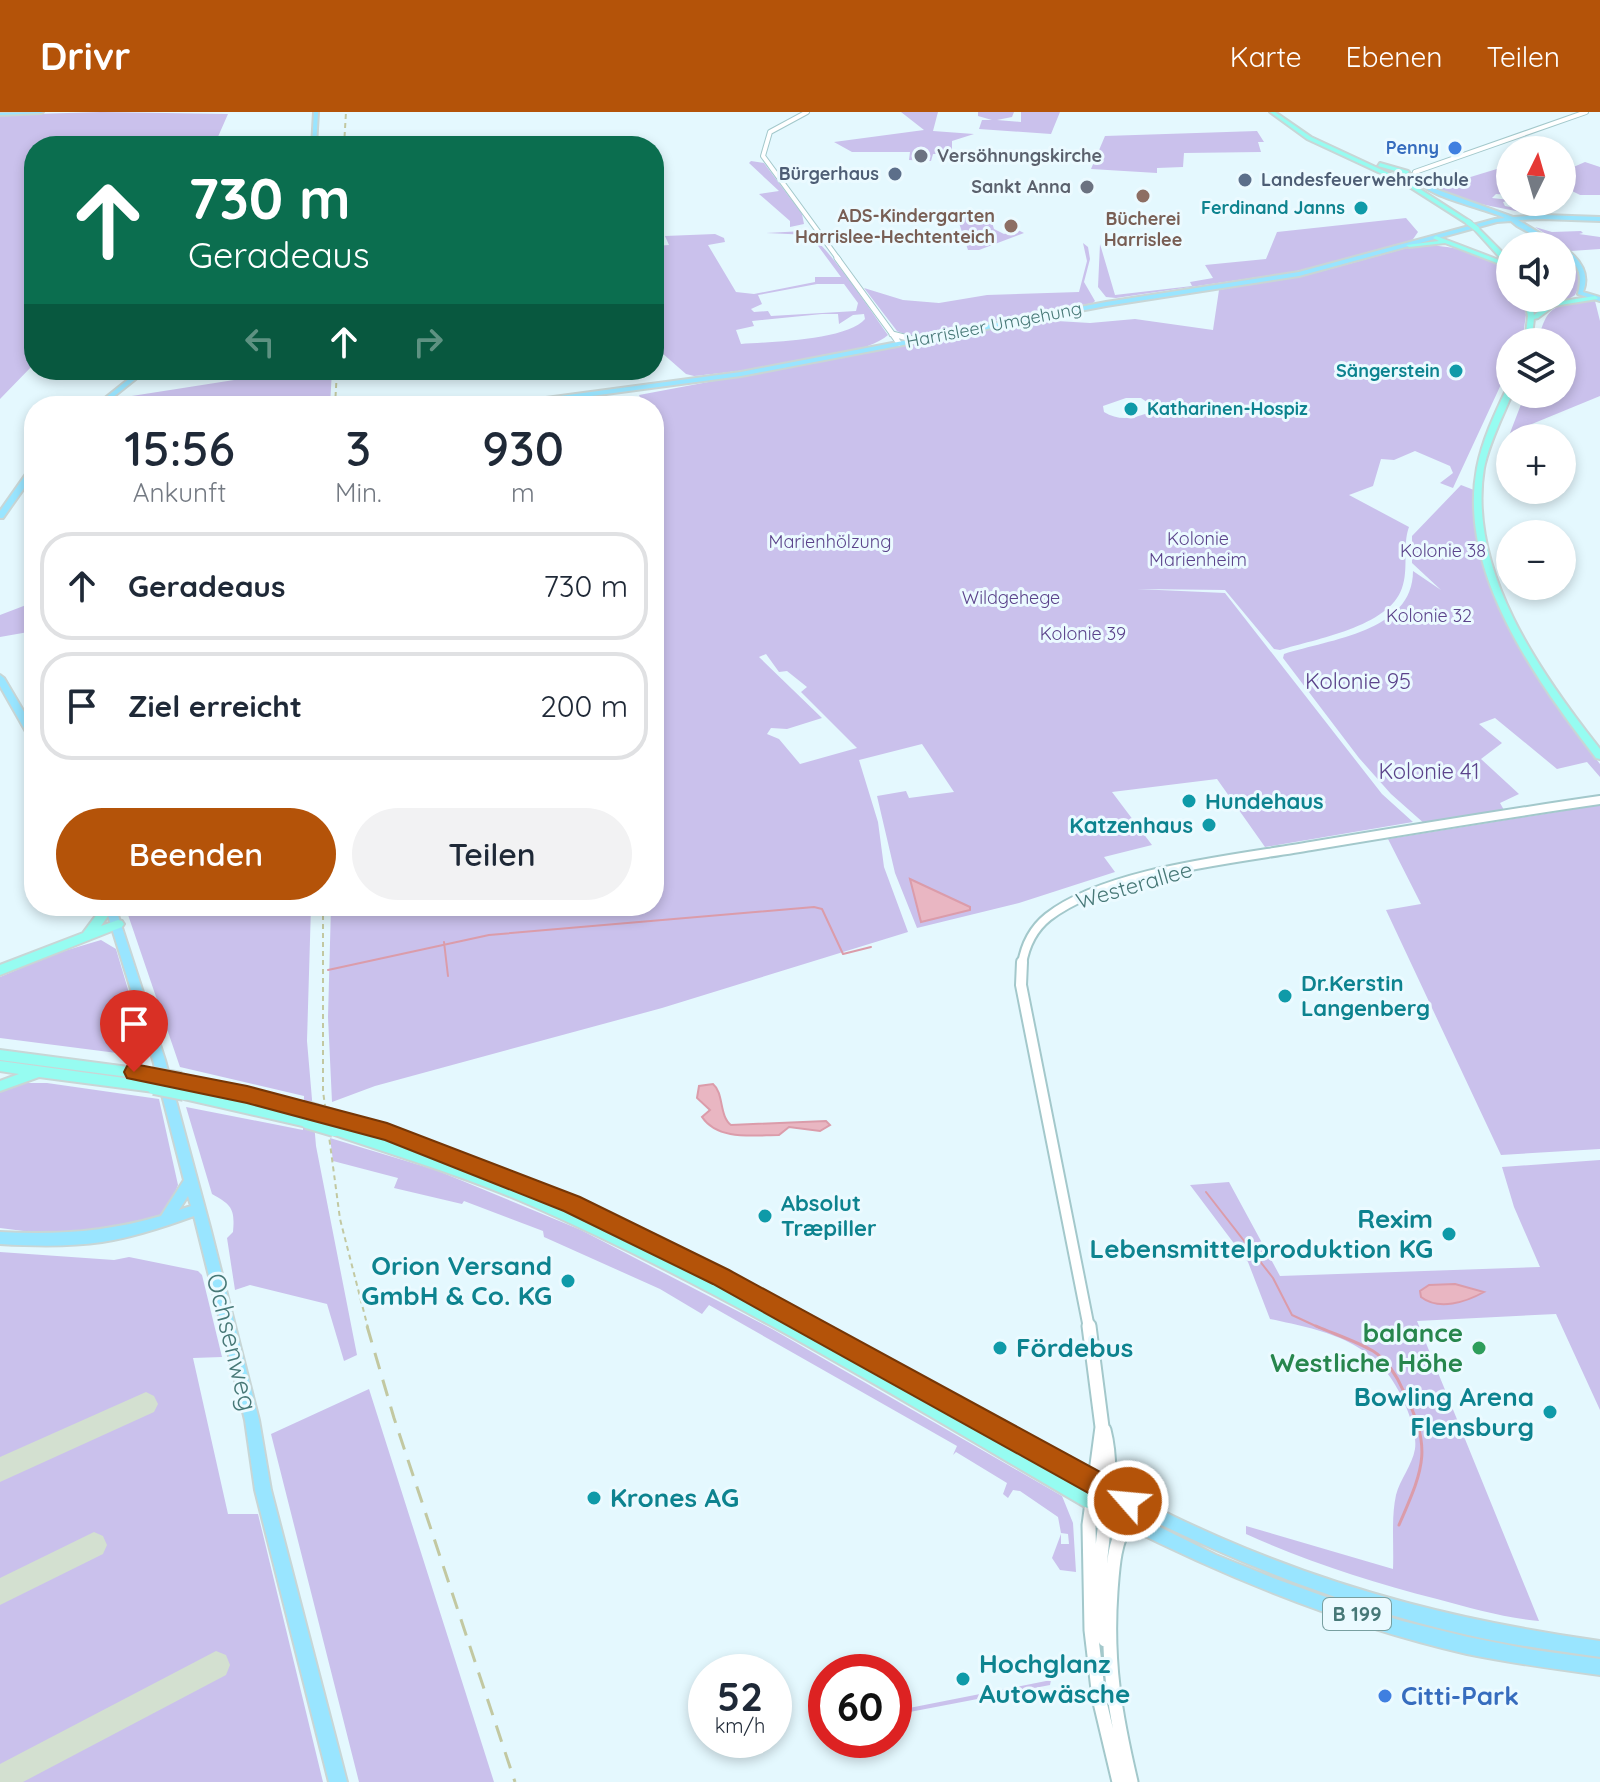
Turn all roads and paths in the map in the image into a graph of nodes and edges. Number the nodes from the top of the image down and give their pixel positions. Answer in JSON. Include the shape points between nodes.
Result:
{"nodes":[{"id":1,"x":41,"y":112,"type":"edge"},
{"id":2,"x":316,"y":112,"type":"edge"},
{"id":3,"x":807,"y":112,"type":"edge"},
{"id":4,"x":1274,"y":112,"type":"edge"},
{"id":5,"x":1586,"y":112,"type":"edge"},
{"id":6,"x":0,"y":114,"type":"edge"},
{"id":7,"x":315,"y":136,"type":"edge"},
{"id":8,"x":1343,"y":153,"type":"junction"},
{"id":9,"x":1411,"y":173,"type":"junction"},
{"id":10,"x":1510,"y":219,"type":"junction"},
{"id":11,"x":1600,"y":219,"type":"edge"},
{"id":12,"x":1470,"y":221,"type":"junction"},
{"id":13,"x":1481,"y":227,"type":"junction"},
{"id":14,"x":1534,"y":232,"type":"edge"},
{"id":15,"x":1436,"y":238,"type":"junction"},
{"id":16,"x":1490,"y":241,"type":"junction"},
{"id":17,"x":1496,"y":243,"type":"edge"},
{"id":18,"x":1450,"y":244,"type":"junction"},
{"id":19,"x":1409,"y":245,"type":"junction"},
{"id":20,"x":1496,"y":248,"type":"edge"},
{"id":21,"x":1477,"y":253,"type":"junction"},
{"id":22,"x":1496,"y":260,"type":"edge"},
{"id":23,"x":1576,"y":263,"type":"edge"},
{"id":24,"x":1577,"y":296,"type":"joint"},
{"id":25,"x":1597,"y":298,"type":"edge"},
{"id":26,"x":1535,"y":312,"type":"edge"},
{"id":27,"x":1541,"y":312,"type":"edge"},
{"id":28,"x":1536,"y":317,"type":"junction"},
{"id":29,"x":1534,"y":328,"type":"edge"},
{"id":30,"x":892,"y":334,"type":"junction"},
{"id":31,"x":946,"y":334,"type":"junction"},
{"id":32,"x":899,"y":343,"type":"junction"},
{"id":33,"x":678,"y":376,"type":"dead end"},
{"id":34,"x":707,"y":379,"type":"junction"},
{"id":35,"x":131,"y":380,"type":"edge"},
{"id":36,"x":111,"y":396,"type":"edge"},
{"id":37,"x":577,"y":396,"type":"edge"},
{"id":38,"x":1503,"y":408,"type":"edge"},
{"id":39,"x":1511,"y":408,"type":"edge"},
{"id":40,"x":24,"y":483,"type":"edge"},
{"id":41,"x":0,"y":516,"type":"edge"},
{"id":42,"x":0,"y":678,"type":"edge"},
{"id":43,"x":24,"y":720,"type":"edge"},
{"id":44,"x":1600,"y":746,"type":"edge"},
{"id":45,"x":1600,"y":756,"type":"edge"},
{"id":46,"x":1600,"y":800,"type":"edge"},
{"id":47,"x":102,"y":916,"type":"edge"},
{"id":48,"x":114,"y":916,"type":"edge"},
{"id":49,"x":118,"y":924,"type":"junction"},
{"id":50,"x":86,"y":935,"type":"junction"},
{"id":51,"x":0,"y":970,"type":"edge"},
{"id":52,"x":0,"y":1052,"type":"edge"},
{"id":53,"x":0,"y":1066,"type":"edge"},
{"id":54,"x":47,"y":1072,"type":"junction"},
{"id":55,"x":152,"y":1081,"type":"junction"},
{"id":56,"x":0,"y":1086,"type":"edge"},
{"id":57,"x":333,"y":1123,"type":"junction"},
{"id":58,"x":190,"y":1182,"type":"junction"},
{"id":59,"x":198,"y":1209,"type":"junction"},
{"id":60,"x":163,"y":1222,"type":"junction"},
{"id":61,"x":0,"y":1238,"type":"edge"},
{"id":62,"x":1102,"y":1488,"type":"junction"},
{"id":63,"x":1097,"y":1505,"type":"junction"},
{"id":64,"x":1127,"y":1520,"type":"junction"},
{"id":65,"x":1107,"y":1645,"type":"junction"},
{"id":66,"x":1600,"y":1649,"type":"edge"},
{"id":67,"x":1600,"y":1667,"type":"edge"},
{"id":68,"x":338,"y":1782,"type":"edge"},
{"id":69,"x":1119,"y":1782,"type":"edge"},
{"id":70,"x":1131,"y":1782,"type":"edge"}],
"edges":[{"from":1,"to":6,"type":"main road"},
{"from":2,"to":7,"type":"main road"},
{"from":3,"to":30,"type":"street","via":[[769,132],[762,144],[765,159]]},
{"from":4,"to":8,"type":"highway"},
{"from":4,"to":12,"type":"highway","via":[[1309,138],[1410,185]]},
{"from":5,"to":9,"type":"street"},
{"from":8,"to":9,"type":"highway"},
{"from":8,"to":12,"type":"highway","via":[[1425,191]]},
{"from":9,"to":10,"type":"main road","via":[[1430,189]]},
{"from":10,"to":11,"type":"main road","name":"Harrisleer Umgehung"},
{"from":10,"to":13,"type":"main road","name":"Harrisleer Umgehung"},
{"from":10,"to":14,"type":"main road"},
{"from":12,"to":13,"type":"highway","bridge":true},
{"from":13,"to":15,"type":"main road","name":"Harrisleer Umgehung"},
{"from":13,"to":16,"type":"highway"},
{"from":13,"to":17,"type":"highway"},
{"from":15,"to":18,"type":"highway"},
{"from":15,"to":19,"type":"main road","name":"Harrisleer Umgehung"},
{"from":16,"to":20,"type":"highway"},
{"from":16,"to":21,"type":"highway","via":[[1492,253]]},
{"from":18,"to":19,"type":"highway"},
{"from":18,"to":21,"type":"highway"},
{"from":19,"to":31,"type":"main road","name":"Harrisleer Umgehung","via":[[1299,274]]},
{"from":21,"to":22,"type":"highway"},
{"from":23,"to":24,"type":"main road","via":[[1585,280]]},
{"from":24,"to":25,"type":"highway"},
{"from":26,"to":28,"type":"highway"},
{"from":27,"to":28,"type":"highway"},
{"from":28,"to":29,"type":"highway"},
{"from":30,"to":31,"type":"street","via":[[912,339]]},
{"from":30,"to":32,"type":"street"},
{"from":31,"to":32,"type":"main road","name":"Harrisleer Umgehung"},
{"from":32,"to":34,"type":"main road","name":"Harrisleer Umgehung"},
{"from":33,"to":34,"type":"main road"},
{"from":34,"to":37,"type":"main road","name":"Harrisleer Umgehung"},
{"from":35,"to":36,"type":"main road"},
{"from":38,"to":45,"type":"highway","via":[[1480,470],[1486,556],[1527,651]]},
{"from":39,"to":44,"type":"highway","via":[[1487,471],[1486,504],[1495,557],[1526,637]]},
{"from":40,"to":41,"type":"main road"},
{"from":42,"to":43,"type":"main road"},
{"from":46,"to":62,"type":"street","name":"Westerallee","via":[[1183,869],[1086,895],[1034,930],[1022,960],[1021,985],[1109,1444]]},
{"from":47,"to":50,"type":"highway"},
{"from":48,"to":49,"type":"main road","name":"Ochsenweg"},
{"from":49,"to":50,"type":"highway"},
{"from":49,"to":58,"type":"main road","name":"Ochsenweg"},
{"from":50,"to":51,"type":"highway"},
{"from":52,"to":55,"type":"highway","number":"B 199"},
{"from":53,"to":54,"type":"highway","number":"B 199"},
{"from":54,"to":55,"type":"highway","number":"B 199"},
{"from":54,"to":56,"type":"highway"},
{"from":55,"to":57,"type":"highway","number":"B 199","bridge":true},
{"from":57,"to":62,"type":"highway","number":"B 199","via":[[432,1147],[624,1229],[759,1297]]},
{"from":57,"to":63,"type":"highway","number":"B 199","via":[[510,1191],[658,1259]]},
{"from":58,"to":59,"type":"main road","name":"Ochsenweg"},
{"from":58,"to":60,"type":"main road"},
{"from":59,"to":60,"type":"main road"},
{"from":59,"to":68,"type":"main road","name":"Ochsenweg"},
{"from":60,"to":61,"type":"main road","via":[[93,1240]]},
{"from":62,"to":63,"type":"street","name":"Westerallee"},
{"from":62,"to":66,"type":"main road","number":"B 199","via":[[1214,1542],[1341,1591],[1497,1633]]},
{"from":63,"to":64,"type":"main road","number":"B 199"},
{"from":63,"to":65,"type":"street","via":[[1099,1600]]},
{"from":63,"to":69,"type":"street","via":[[1089,1583],[1094,1669]]},
{"from":64,"to":65,"type":"street","via":[[1115,1541]]},
{"from":64,"to":67,"type":"main road","number":"B 199","via":[[1226,1565],[1365,1617],[1493,1651]]},
{"from":65,"to":70,"type":"street"}]}
